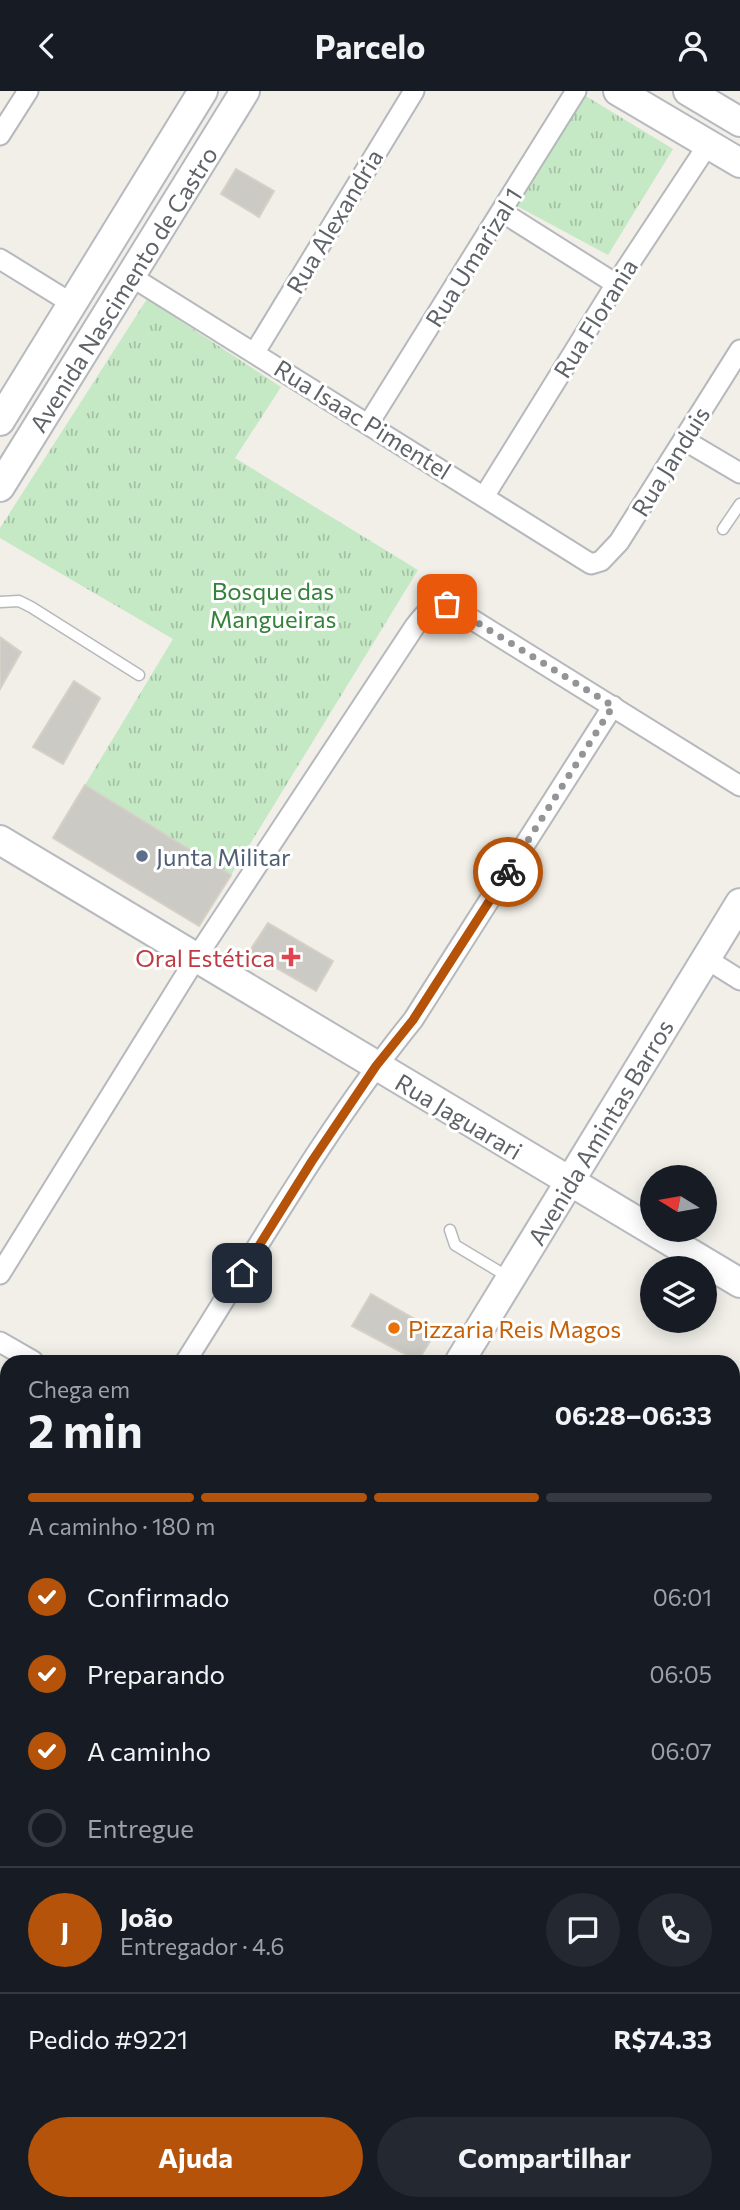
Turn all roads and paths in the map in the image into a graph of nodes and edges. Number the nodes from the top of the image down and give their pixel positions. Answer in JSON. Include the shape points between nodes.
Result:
{"nodes":[{"id":1,"x":28,"y":91,"type":"edge"},
{"id":2,"x":203,"y":91,"type":"edge"},
{"id":3,"x":245,"y":91,"type":"edge"},
{"id":4,"x":414,"y":91,"type":"edge"},
{"id":5,"x":576,"y":91,"type":"edge"},
{"id":6,"x":618,"y":91,"type":"edge"},
{"id":7,"x":688,"y":91,"type":"edge"},
{"id":8,"x":740,"y":122,"type":"edge"},
{"id":9,"x":0,"y":135,"type":"edge"},
{"id":10,"x":709,"y":143,"type":"junction"},
{"id":11,"x":740,"y":163,"type":"edge"},
{"id":12,"x":156,"y":169,"type":"junction"},
{"id":13,"x":502,"y":212,"type":"junction"},
{"id":14,"x":165,"y":221,"type":"junction"},
{"id":15,"x":0,"y":259,"type":"edge"},
{"id":16,"x":132,"y":277,"type":"junction"},
{"id":17,"x":615,"y":284,"type":"junction"},
{"id":18,"x":71,"y":303,"type":"junction"},
{"id":19,"x":740,"y":350,"type":"edge"},
{"id":20,"x":255,"y":352,"type":"junction"},
{"id":21,"x":0,"y":421,"type":"edge"},
{"id":22,"x":369,"y":423,"type":"junction"},
{"id":23,"x":684,"y":440,"type":"junction"},
{"id":24,"x":740,"y":473,"type":"edge"},
{"id":25,"x":0,"y":487,"type":"edge"},
{"id":26,"x":485,"y":495,"type":"junction"},
{"id":27,"x":740,"y":504,"type":"edge"},
{"id":28,"x":723,"y":529,"type":"dead end"},
{"id":29,"x":593,"y":564,"type":"joint"},
{"id":30,"x":0,"y":602,"type":"edge"},
{"id":31,"x":139,"y":675,"type":"dead end"},
{"id":32,"x":613,"y":706,"type":"junction"},
{"id":33,"x":740,"y":786,"type":"edge"},
{"id":34,"x":0,"y":840,"type":"edge"},
{"id":35,"x":740,"y":903,"type":"edge"},
{"id":36,"x":196,"y":958,"type":"junction"},
{"id":37,"x":705,"y":958,"type":"junction"},
{"id":38,"x":740,"y":980,"type":"edge"},
{"id":39,"x":376,"y":1066,"type":"junction"},
{"id":40,"x":571,"y":1183,"type":"junction"},
{"id":41,"x":450,"y":1230,"type":"dead end"},
{"id":42,"x":0,"y":1274,"type":"edge"},
{"id":43,"x":510,"y":1278,"type":"junction"},
{"id":44,"x":740,"y":1283,"type":"edge"},
{"id":45,"x":0,"y":1342,"type":"edge"},
{"id":46,"x":23,"y":1355,"type":"edge"},
{"id":47,"x":190,"y":1355,"type":"edge"},
{"id":48,"x":464,"y":1355,"type":"edge"}],
"edges":[{"from":1,"to":9,"type":"street"},
{"from":2,"to":12,"type":"main road","name":"Avenida Nascimento de Castro"},
{"from":3,"to":14,"type":"main road","name":"Avenida Nascimento de Castro"},
{"from":4,"to":20,"type":"street","name":"Rua Alexandria"},
{"from":5,"to":13,"type":"street","name":"Rua Umarizal 1"},
{"from":6,"to":10,"type":"main road"},
{"from":7,"to":8,"type":"main road"},
{"from":10,"to":11,"type":"main road"},
{"from":10,"to":17,"type":"street","name":"Rua Florania"},
{"from":12,"to":14,"type":"main road"},
{"from":12,"to":18,"type":"main road","name":"Avenida Nascimento de Castro"},
{"from":13,"to":17,"type":"street"},
{"from":13,"to":22,"type":"street","name":"Rua Umarizal 1"},
{"from":14,"to":16,"type":"main road","name":"Avenida Nascimento de Castro"},
{"from":15,"to":18,"type":"street"},
{"from":16,"to":20,"type":"street","name":"Rua Isaac Pimentel"},
{"from":16,"to":25,"type":"main road","name":"Avenida Nascimento de Castro"},
{"from":17,"to":26,"type":"street","name":"Rua Florania"},
{"from":18,"to":21,"type":"main road","name":"Avenida Nascimento de Castro"},
{"from":19,"to":23,"type":"street","name":"Rua Janduis"},
{"from":20,"to":22,"type":"street","name":"Rua Isaac Pimentel"},
{"from":22,"to":26,"type":"street","name":"Rua Isaac Pimentel"},
{"from":23,"to":24,"type":"street"},
{"from":23,"to":29,"type":"street","name":"Rua Janduis","via":[[619,542]]},
{"from":26,"to":29,"type":"street","name":"Rua Isaac Pimentel"},
{"from":27,"to":28,"type":"lane"},
{"from":30,"to":31,"type":"lane","via":[[19,601],[31,607]]},
{"from":32,"to":33,"type":"street"},
{"from":32,"to":36,"type":"street","via":[[449,605],[431,608]]},
{"from":32,"to":39,"type":"street","via":[[413,1020]]},
{"from":34,"to":36,"type":"main road","name":"Rua Jaguarari"},
{"from":35,"to":37,"type":"main road","name":"Avenida Amintas Barros"},
{"from":36,"to":39,"type":"main road","name":"Rua Jaguarari"},
{"from":36,"to":42,"type":"street"},
{"from":37,"to":38,"type":"street"},
{"from":37,"to":40,"type":"main road","name":"Avenida Amintas Barros"},
{"from":39,"to":40,"type":"main road","name":"Rua Jaguarari"},
{"from":39,"to":47,"type":"street"},
{"from":40,"to":43,"type":"main road","name":"Avenida Amintas Barros"},
{"from":40,"to":44,"type":"main road","name":"Rua Jaguarari"},
{"from":41,"to":43,"type":"lane","via":[[456,1245]]},
{"from":43,"to":48,"type":"main road","name":"Avenida Amintas Barros"},
{"from":45,"to":46,"type":"street"}]}
